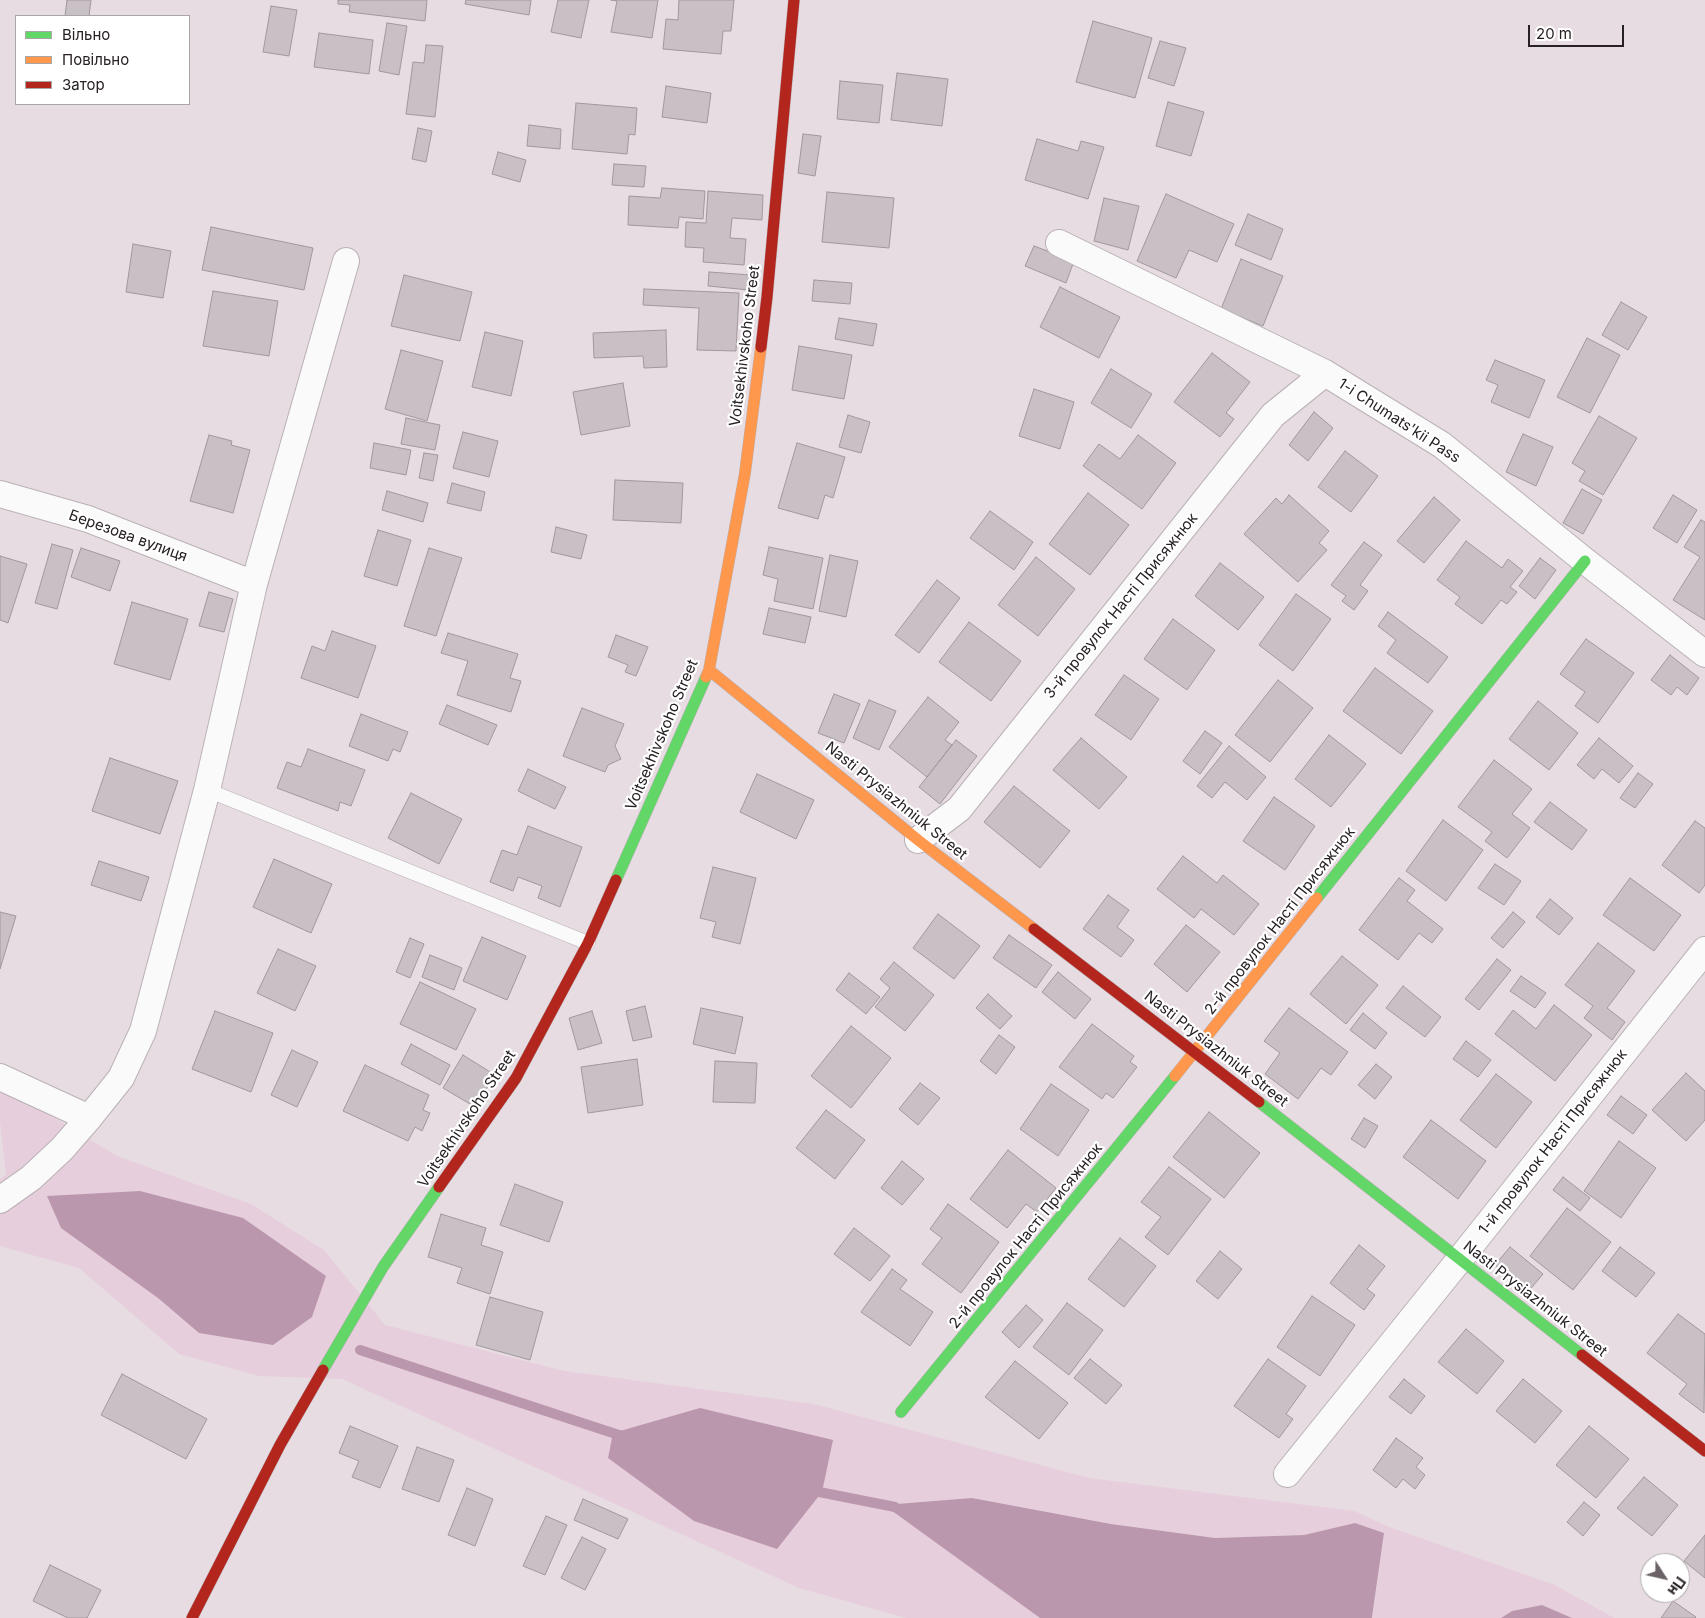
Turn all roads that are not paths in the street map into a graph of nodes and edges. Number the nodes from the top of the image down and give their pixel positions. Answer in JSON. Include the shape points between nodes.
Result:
{"nodes":[{"id":1,"x":794,"y":0,"type":"edge"},
{"id":2,"x":1059,"y":242,"type":"dead end"},
{"id":3,"x":346,"y":262,"type":"dead end"},
{"id":4,"x":1325,"y":373,"type":"junction"},
{"id":5,"x":0,"y":494,"type":"edge"},
{"id":6,"x":1584,"y":561,"type":"junction"},
{"id":7,"x":254,"y":584,"type":"junction"},
{"id":8,"x":1705,"y":654,"type":"edge"},
{"id":9,"x":709,"y":670,"type":"junction"},
{"id":10,"x":206,"y":790,"type":"junction"},
{"id":11,"x":918,"y":840,"type":"junction"},
{"id":12,"x":588,"y":943,"type":"junction"},
{"id":13,"x":1705,"y":950,"type":"edge"},
{"id":14,"x":1196,"y":1052,"type":"junction"},
{"id":15,"x":0,"y":1077,"type":"edge"},
{"id":16,"x":89,"y":1118,"type":"junction"},
{"id":17,"x":0,"y":1200,"type":"edge"},
{"id":18,"x":1460,"y":1259,"type":"junction"},
{"id":19,"x":901,"y":1412,"type":"dead end"},
{"id":20,"x":1705,"y":1451,"type":"edge"},
{"id":21,"x":1287,"y":1474,"type":"dead end"},
{"id":22,"x":192,"y":1618,"type":"edge"}],
"edges":[{"from":1,"to":9,"type":"street","name":"Voitsekhivskoho Street","via":[[767,297],[745,473]]},
{"from":2,"to":4,"type":"street","name":"1-i Chumats'kii Pass"},
{"from":3,"to":7,"type":"street"},
{"from":4,"to":6,"type":"street","name":"1-i Chumats'kii Pass","via":[[1442,445]]},
{"from":4,"to":11,"type":"street","name":"3-й провулок Насті Присяжнюк","via":[[1273,415],[959,809]]},
{"from":5,"to":7,"type":"street","name":"Березова вулиця","via":[[88,519]]},
{"from":6,"to":8,"type":"street","name":"1-i Chumats'kii Pass"},
{"from":6,"to":14,"type":"street","name":"2-й провулок Насті Присяжнюк"},
{"from":7,"to":10,"type":"street"},
{"from":9,"to":11,"type":"street","name":"Nasti Prysiazhniuk Street"},
{"from":9,"to":12,"type":"street","name":"Voitsekhivskoho Street"},
{"from":10,"to":12,"type":"lane"},
{"from":10,"to":16,"type":"street","via":[[143,1031],[121,1078]]},
{"from":11,"to":14,"type":"street","name":"Nasti Prysiazhniuk Street"},
{"from":12,"to":22,"type":"street","name":"Voitsekhivskoho Street","via":[[516,1078],[383,1267],[280,1445]]},
{"from":13,"to":18,"type":"street","name":"1-й провулок Насті Присяжнюк"},
{"from":14,"to":18,"type":"street","name":"Nasti Prysiazhniuk Street"},
{"from":14,"to":19,"type":"street","name":"2-й провулок Насті Присяжнюк"},
{"from":15,"to":16,"type":"street"},
{"from":16,"to":17,"type":"street","via":[[31,1178]]},
{"from":18,"to":20,"type":"street","name":"Nasti Prysiazhniuk Street"},
{"from":18,"to":21,"type":"street","name":"1-й провулок Насті Присяжнюк"}]}
